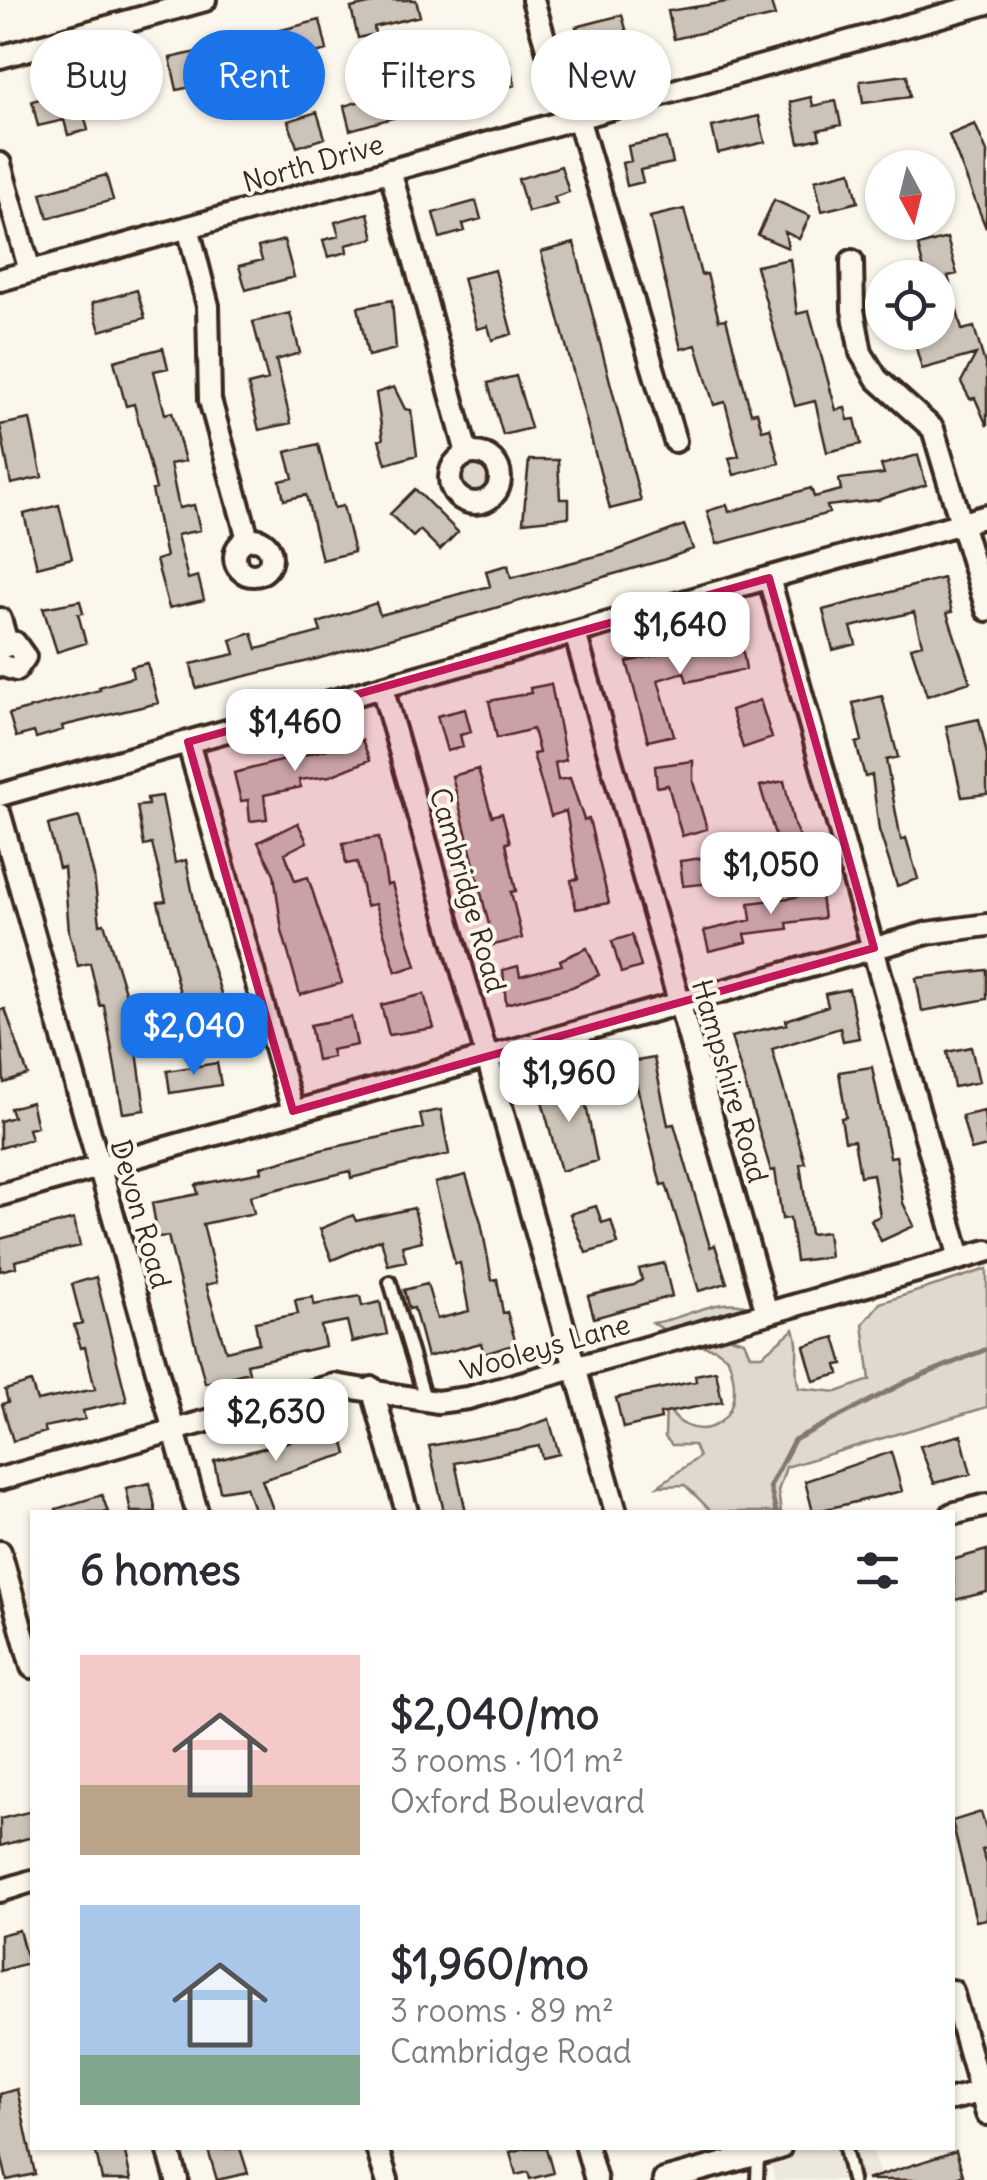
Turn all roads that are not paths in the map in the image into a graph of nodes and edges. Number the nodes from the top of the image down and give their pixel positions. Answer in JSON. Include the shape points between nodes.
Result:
{"nodes":[{"id":1,"x":205,"y":0,"type":"edge"},
{"id":2,"x":534,"y":0,"type":"edge"},
{"id":3,"x":987,"y":4,"type":"edge"},
{"id":4,"x":544,"y":30,"type":"edge"},
{"id":5,"x":0,"y":57,"type":"edge"},
{"id":6,"x":671,"y":93,"type":"edge"},
{"id":7,"x":573,"y":120,"type":"joint"},
{"id":8,"x":0,"y":164,"type":"edge"},
{"id":9,"x":390,"y":170,"type":"junction"},
{"id":10,"x":188,"y":227,"type":"junction"},
{"id":11,"x":852,"y":262,"type":"dead end"},
{"id":12,"x":30,"y":271,"type":"junction"},
{"id":13,"x":0,"y":280,"type":"edge"},
{"id":14,"x":675,"y":441,"type":"dead end"},
{"id":15,"x":467,"y":454,"type":"dead end"},
{"id":16,"x":987,"y":516,"type":"edge"},
{"id":17,"x":962,"y":523,"type":"junction"},
{"id":18,"x":248,"y":540,"type":"dead end"},
{"id":19,"x":769,"y":578,"type":"junction"},
{"id":20,"x":987,"y":610,"type":"edge"},
{"id":21,"x":0,"y":618,"type":"edge"},
{"id":22,"x":574,"y":633,"type":"junction"},
{"id":23,"x":4,"y":645,"type":"edge"},
{"id":24,"x":0,"y":666,"type":"edge"},
{"id":25,"x":382,"y":687,"type":"junction"},
{"id":26,"x":188,"y":742,"type":"junction"},
{"id":27,"x":0,"y":795,"type":"edge"},
{"id":28,"x":0,"y":814,"type":"edge"},
{"id":29,"x":987,"y":925,"type":"edge"},
{"id":30,"x":874,"y":948,"type":"junction"},
{"id":31,"x":680,"y":1002,"type":"junction"},
{"id":32,"x":486,"y":1056,"type":"junction"},
{"id":33,"x":294,"y":1110,"type":"junction"},
{"id":34,"x":99,"y":1166,"type":"junction"},
{"id":35,"x":0,"y":1195,"type":"edge"},
{"id":36,"x":987,"y":1250,"type":"edge"},
{"id":37,"x":960,"y":1258,"type":"junction"},
{"id":38,"x":390,"y":1282,"type":"dead end"},
{"id":39,"x":768,"y":1313,"type":"junction"},
{"id":40,"x":574,"y":1367,"type":"junction"},
{"id":41,"x":372,"y":1388,"type":"junction"},
{"id":42,"x":426,"y":1400,"type":"junction"},
{"id":43,"x":174,"y":1430,"type":"junction"},
{"id":44,"x":0,"y":1479,"type":"edge"},
{"id":45,"x":987,"y":1504,"type":"edge"},
{"id":46,"x":196,"y":1510,"type":"edge"},
{"id":47,"x":406,"y":1510,"type":"edge"},
{"id":48,"x":615,"y":1510,"type":"edge"},
{"id":49,"x":955,"y":1513,"type":"edge"},
{"id":50,"x":0,"y":1552,"type":"edge"},
{"id":51,"x":30,"y":1661,"type":"edge"},
{"id":52,"x":30,"y":1882,"type":"edge"},
{"id":53,"x":0,"y":1891,"type":"edge"},
{"id":54,"x":955,"y":2000,"type":"edge"},
{"id":55,"x":984,"y":2091,"type":"edge"},
{"id":56,"x":955,"y":2099,"type":"edge"},
{"id":57,"x":987,"y":2114,"type":"edge"},
{"id":58,"x":169,"y":2150,"type":"edge"},
{"id":59,"x":378,"y":2150,"type":"edge"},
{"id":60,"x":587,"y":2150,"type":"edge"},
{"id":61,"x":773,"y":2150,"type":"edge"},
{"id":62,"x":844,"y":2150,"type":"edge"},
{"id":63,"x":758,"y":2154,"type":"junction"},
{"id":64,"x":177,"y":2180,"type":"edge"},
{"id":65,"x":386,"y":2180,"type":"edge"},
{"id":66,"x":596,"y":2180,"type":"edge"},
{"id":67,"x":664,"y":2180,"type":"edge"},
{"id":68,"x":757,"y":2180,"type":"edge"},
{"id":69,"x":852,"y":2180,"type":"edge"}],
"edges":[{"from":1,"to":5,"type":"street"},
{"from":2,"to":4,"type":"street"},
{"from":3,"to":6,"type":"street","name":"North Drive"},
{"from":7,"to":9,"type":"street","name":"North Drive"},
{"from":7,"to":14,"type":"street"},
{"from":8,"to":12,"type":"street"},
{"from":9,"to":10,"type":"street","name":"North Drive"},
{"from":9,"to":15,"type":"street"},
{"from":10,"to":12,"type":"street","name":"North Drive"},
{"from":10,"to":18,"type":"street","via":[[208,306],[210,400]]},
{"from":11,"to":17,"type":"street","via":[[862,353],[877,379],[933,428]]},
{"from":12,"to":13,"type":"street","name":"North Drive"},
{"from":16,"to":17,"type":"street"},
{"from":17,"to":19,"type":"street"},
{"from":17,"to":20,"type":"street"},
{"from":19,"to":22,"type":"street"},
{"from":19,"to":30,"type":"street"},
{"from":21,"to":23,"type":"street"},
{"from":22,"to":25,"type":"street"},
{"from":22,"to":31,"type":"street","name":"Hampshire Road"},
{"from":23,"to":24,"type":"street","via":[[19,646],[24,661],[16,670]]},
{"from":25,"to":26,"type":"street"},
{"from":25,"to":32,"type":"street","name":"Cambridge Road"},
{"from":26,"to":27,"type":"street"},
{"from":26,"to":33,"type":"street"},
{"from":28,"to":34,"type":"street","name":"Devon Road"},
{"from":29,"to":30,"type":"street"},
{"from":30,"to":31,"type":"street"},
{"from":30,"to":37,"type":"street"},
{"from":31,"to":32,"type":"street"},
{"from":31,"to":39,"type":"street","name":"Hampshire Road"},
{"from":32,"to":33,"type":"street"},
{"from":32,"to":40,"type":"street","name":"Cambridge Road"},
{"from":33,"to":34,"type":"street"},
{"from":34,"to":35,"type":"street"},
{"from":34,"to":43,"type":"street","name":"Devon Road"},
{"from":36,"to":37,"type":"street","name":"Wooleys Lane"},
{"from":37,"to":39,"type":"street","name":"Wooleys Lane"},
{"from":38,"to":42,"type":"lane"},
{"from":39,"to":40,"type":"street","name":"Wooleys Lane"},
{"from":40,"to":42,"type":"street","name":"Wooleys Lane","via":[[468,1398]]},
{"from":40,"to":48,"type":"street","name":"Cambridge Road"},
{"from":41,"to":42,"type":"street","name":"Wooleys Lane"},
{"from":41,"to":43,"type":"street","name":"Wooleys Lane","via":[[335,1385]]},
{"from":41,"to":47,"type":"street"},
{"from":43,"to":44,"type":"street","name":"Wooleys Lane"},
{"from":43,"to":46,"type":"street","name":"Devon Road"},
{"from":45,"to":49,"type":"street"},
{"from":50,"to":51,"type":"street"},
{"from":52,"to":53,"type":"street"},
{"from":54,"to":55,"type":"street"},
{"from":55,"to":56,"type":"street"},
{"from":55,"to":57,"type":"street"},
{"from":58,"to":64,"type":"street"},
{"from":59,"to":65,"type":"street"},
{"from":60,"to":66,"type":"street"},
{"from":61,"to":63,"type":"street"},
{"from":62,"to":69,"type":"lane"},
{"from":63,"to":67,"type":"street"},
{"from":63,"to":68,"type":"lane"}]}
